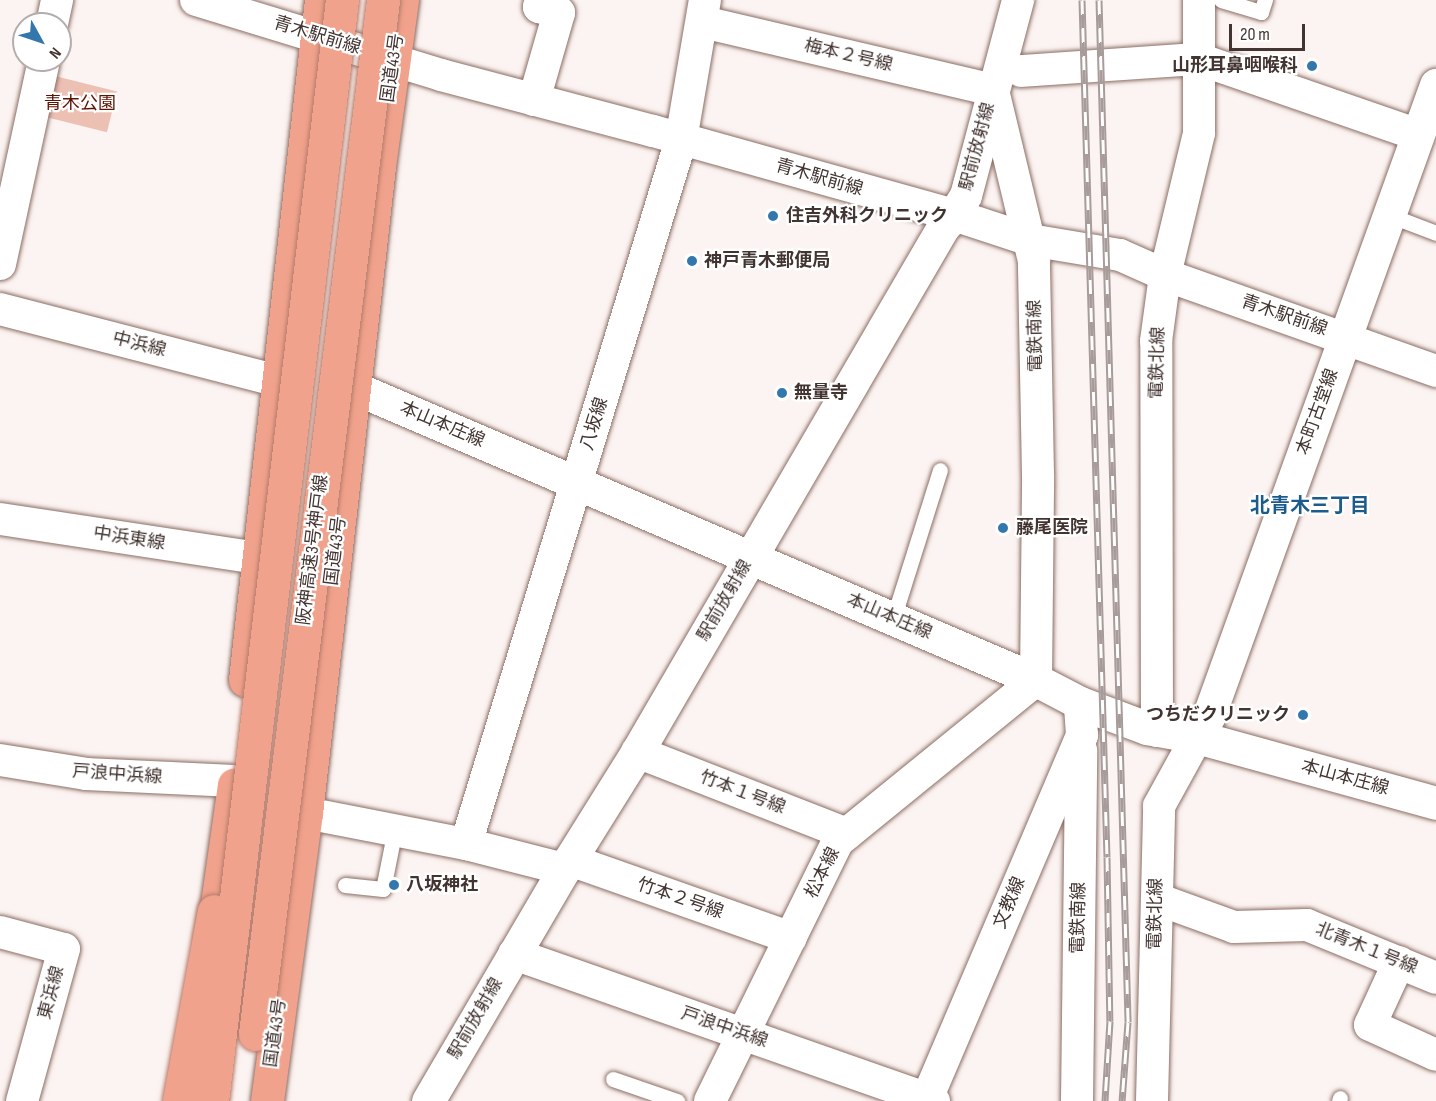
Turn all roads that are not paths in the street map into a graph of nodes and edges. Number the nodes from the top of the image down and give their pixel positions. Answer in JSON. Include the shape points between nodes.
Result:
{"nodes":[{"id":1,"x":196,"y":0,"type":"edge"},
{"id":2,"x":321,"y":0,"type":"edge"},
{"id":3,"x":342,"y":0,"type":"edge"},
{"id":4,"x":383,"y":0,"type":"edge"},
{"id":5,"x":402,"y":0,"type":"edge"},
{"id":6,"x":541,"y":0,"type":"edge"},
{"id":7,"x":1018,"y":0,"type":"edge"},
{"id":8,"x":1199,"y":0,"type":"edge"},
{"id":9,"x":1221,"y":0,"type":"edge"},
{"id":10,"x":1265,"y":0,"type":"edge"},
{"id":11,"x":704,"y":11,"type":"edge"},
{"id":12,"x":317,"y":36,"type":"junction"},
{"id":13,"x":394,"y":59,"type":"junction"},
{"id":14,"x":1199,"y":59,"type":"junction"},
{"id":15,"x":1021,"y":70,"type":"dead end"},
{"id":16,"x":41,"y":72,"type":"edge"},
{"id":17,"x":1436,"y":85,"type":"edge"},
{"id":18,"x":993,"y":90,"type":"junction"},
{"id":19,"x":534,"y":100,"type":"junction"},
{"id":20,"x":1418,"y":135,"type":"junction"},
{"id":21,"x":681,"y":140,"type":"junction"},
{"id":22,"x":7,"y":188,"type":"edge"},
{"id":23,"x":954,"y":215,"type":"junction"},
{"id":24,"x":1389,"y":215,"type":"junction"},
{"id":25,"x":1436,"y":233,"type":"edge"},
{"id":26,"x":1030,"y":240,"type":"junction"},
{"id":27,"x":0,"y":264,"type":"edge"},
{"id":28,"x":1165,"y":275,"type":"junction"},
{"id":29,"x":0,"y":309,"type":"edge"},
{"id":30,"x":1345,"y":338,"type":"junction"},
{"id":31,"x":1436,"y":371,"type":"edge"},
{"id":32,"x":279,"y":381,"type":"junction"},
{"id":33,"x":355,"y":388,"type":"junction"},
{"id":34,"x":940,"y":470,"type":"dead end"},
{"id":35,"x":577,"y":483,"type":"junction"},
{"id":36,"x":0,"y":519,"type":"edge"},
{"id":37,"x":259,"y":558,"type":"junction"},
{"id":38,"x":750,"y":558,"type":"junction"},
{"id":39,"x":893,"y":619,"type":"junction"},
{"id":40,"x":1036,"y":680,"type":"junction"},
{"id":41,"x":1081,"y":719,"type":"junction"},
{"id":42,"x":1157,"y":730,"type":"junction"},
{"id":43,"x":1197,"y":737,"type":"junction"},
{"id":44,"x":637,"y":752,"type":"junction"},
{"id":45,"x":0,"y":760,"type":"edge"},
{"id":46,"x":243,"y":772,"type":"junction"},
{"id":47,"x":1436,"y":803,"type":"edge"},
{"id":48,"x":306,"y":813,"type":"junction"},
{"id":49,"x":395,"y":829,"type":"junction"},
{"id":50,"x":847,"y":834,"type":"junction"},
{"id":51,"x":466,"y":844,"type":"junction"},
{"id":52,"x":567,"y":864,"type":"junction"},
{"id":53,"x":345,"y":885,"type":"dead end"},
{"id":54,"x":1157,"y":899,"type":"junction"},
{"id":55,"x":0,"y":932,"type":"edge"},
{"id":56,"x":791,"y":938,"type":"junction"},
{"id":57,"x":514,"y":954,"type":"junction"},
{"id":58,"x":1399,"y":962,"type":"junction"},
{"id":59,"x":1436,"y":978,"type":"edge"},
{"id":60,"x":255,"y":1034,"type":"junction"},
{"id":61,"x":742,"y":1034,"type":"junction"},
{"id":62,"x":1436,"y":1055,"type":"edge"},
{"id":63,"x":613,"y":1079,"type":"dead end"},
{"id":64,"x":929,"y":1100,"type":"edge"},
{"id":65,"x":22,"y":1101,"type":"edge"},
{"id":66,"x":179,"y":1101,"type":"edge"},
{"id":67,"x":190,"y":1101,"type":"edge"},
{"id":68,"x":212,"y":1101,"type":"edge"},
{"id":69,"x":247,"y":1101,"type":"edge"},
{"id":70,"x":256,"y":1101,"type":"edge"},
{"id":71,"x":267,"y":1101,"type":"edge"},
{"id":72,"x":428,"y":1101,"type":"edge"},
{"id":73,"x":677,"y":1101,"type":"edge"},
{"id":74,"x":710,"y":1101,"type":"edge"},
{"id":75,"x":1077,"y":1101,"type":"edge"},
{"id":76,"x":1152,"y":1101,"type":"edge"}],
"edges":[{"from":1,"to":12,"type":"street","name":"青木駅前線"},
{"from":2,"to":12,"type":"highway"},
{"from":3,"to":46,"type":"highway","name":"阪神高速3号神戸線","bridge":true,"via":[[284,478]]},
{"from":4,"to":60,"type":"highway","name":"阪神高速3号神戸線","bridge":true},
{"from":5,"to":13,"type":"highway","name":"国道43号"},
{"from":6,"to":19,"type":"street","via":[[539,7],[559,13]]},
{"from":7,"to":18,"type":"street","name":"電鉄南線"},
{"from":8,"to":14,"type":"street","name":"電鉄北線"},
{"from":9,"to":10,"type":"lane","via":[[1261,12]]},
{"from":11,"to":18,"type":"street","name":"梅本２号線"},
{"from":11,"to":21,"type":"street","name":"八坂線"},
{"from":12,"to":13,"type":"street","name":"青木駅前線"},
{"from":12,"to":32,"type":"highway"},
{"from":13,"to":19,"type":"street","name":"青木駅前線"},
{"from":13,"to":33,"type":"highway","name":"国道43号"},
{"from":14,"to":15,"type":"street"},
{"from":14,"to":20,"type":"street"},
{"from":14,"to":28,"type":"street","name":"電鉄北線","via":[[1199,133]]},
{"from":16,"to":22,"type":"street"},
{"from":17,"to":20,"type":"street","name":"本町古堂線"},
{"from":18,"to":23,"type":"street","name":"駅前放射線","via":[[966,196]]},
{"from":18,"to":26,"type":"street","name":"電鉄南線"},
{"from":19,"to":21,"type":"street","name":"青木駅前線"},
{"from":20,"to":24,"type":"street","name":"本町古堂線"},
{"from":21,"to":23,"type":"street","name":"青木駅前線"},
{"from":21,"to":35,"type":"street","name":"八坂線"},
{"from":22,"to":27,"type":"street"},
{"from":23,"to":26,"type":"street","name":"青木駅前線"},
{"from":23,"to":38,"type":"street","name":"駅前放射線","via":[[943,227]]},
{"from":24,"to":25,"type":"lane"},
{"from":24,"to":30,"type":"street","name":"本町古堂線"},
{"from":26,"to":28,"type":"street","name":"青木駅前線","via":[[1120,255]]},
{"from":26,"to":40,"type":"street","name":"電鉄南線","via":[[1034,261],[1038,475]]},
{"from":28,"to":30,"type":"street","name":"青木駅前線"},
{"from":28,"to":42,"type":"street","name":"電鉄北線","via":[[1156,341]]},
{"from":29,"to":32,"type":"street","name":"中浜線"},
{"from":30,"to":31,"type":"street","name":"青木駅前線"},
{"from":30,"to":43,"type":"street","name":"本町古堂線","via":[[1209,715]]},
{"from":32,"to":37,"type":"highway"},
{"from":33,"to":35,"type":"street","name":"本山本庄線"},
{"from":33,"to":48,"type":"highway","name":"国道43号"},
{"from":34,"to":39,"type":"lane"},
{"from":35,"to":38,"type":"street","name":"本山本庄線"},
{"from":35,"to":51,"type":"street","name":"八坂線"},
{"from":36,"to":37,"type":"street","name":"中浜東線"},
{"from":37,"to":46,"type":"highway"},
{"from":38,"to":39,"type":"street","name":"本山本庄線"},
{"from":38,"to":44,"type":"street","name":"駅前放射線"},
{"from":39,"to":40,"type":"street","name":"本山本庄線"},
{"from":40,"to":41,"type":"street","name":"本山本庄線"},
{"from":40,"to":50,"type":"street","name":"松本線"},
{"from":41,"to":42,"type":"street","name":"本山本庄線"},
{"from":41,"to":64,"type":"street","name":"文教線"},
{"from":41,"to":75,"type":"street","name":"電鉄南線"},
{"from":42,"to":43,"type":"street","name":"本山本庄線"},
{"from":43,"to":47,"type":"street","name":"本山本庄線"},
{"from":43,"to":54,"type":"street","name":"電鉄北線","via":[[1159,806]]},
{"from":44,"to":50,"type":"street","name":"竹本１号線"},
{"from":44,"to":52,"type":"street","name":"駅前放射線"},
{"from":45,"to":46,"type":"street","name":"戸浪中浜線","via":[[86,774]]},
{"from":46,"to":66,"type":"highway","bridge":true},
{"from":46,"to":67,"type":"highway"},
{"from":46,"to":68,"type":"highway","name":"阪神高速3号神戸線","bridge":true},
{"from":48,"to":49,"type":"street"},
{"from":48,"to":71,"type":"highway","name":"国道43号"},
{"from":49,"to":51,"type":"street"},
{"from":49,"to":53,"type":"lane","via":[[383,889]]},
{"from":50,"to":56,"type":"street","name":"松本線","via":[[838,842]]},
{"from":51,"to":52,"type":"street"},
{"from":52,"to":56,"type":"street","name":"竹本２号線"},
{"from":52,"to":57,"type":"street","name":"駅前放射線"},
{"from":54,"to":58,"type":"street","name":"北青木１号線","via":[[1234,927],[1307,925]]},
{"from":54,"to":76,"type":"street","name":"電鉄北線"},
{"from":55,"to":65,"type":"street","name":"東浜線","via":[[64,949]]},
{"from":56,"to":61,"type":"street","name":"松本線"},
{"from":57,"to":61,"type":"street","name":"戸浪中浜線"},
{"from":57,"to":72,"type":"street","name":"駅前放射線"},
{"from":58,"to":59,"type":"street","name":"北青木１号線"},
{"from":58,"to":62,"type":"street","via":[[1370,1025]]},
{"from":60,"to":69,"type":"highway","name":"阪神高速3号神戸線"},
{"from":60,"to":70,"type":"highway"},
{"from":61,"to":64,"type":"street","name":"戸浪中浜線"},
{"from":61,"to":74,"type":"street","name":"松本線"},
{"from":63,"to":73,"type":"lane"}]}
